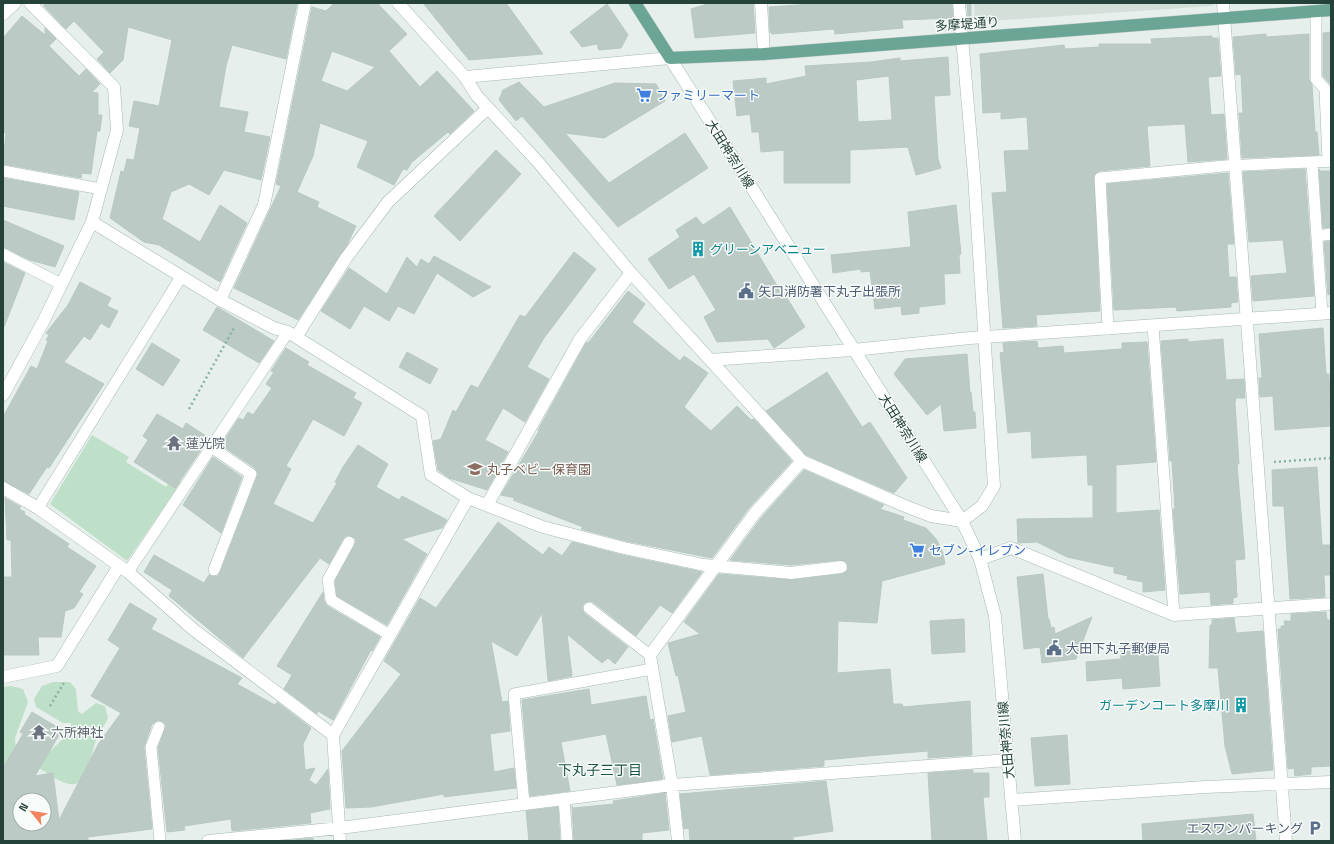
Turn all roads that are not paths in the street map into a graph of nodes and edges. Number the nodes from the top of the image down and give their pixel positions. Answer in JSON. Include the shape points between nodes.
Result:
{"nodes":[{"id":1,"x":15,"y":3,"type":"edge"},
{"id":2,"x":30,"y":3,"type":"edge"},
{"id":3,"x":305,"y":3,"type":"edge"},
{"id":4,"x":398,"y":3,"type":"edge"},
{"id":5,"x":635,"y":3,"type":"edge"},
{"id":6,"x":761,"y":3,"type":"edge"},
{"id":7,"x":959,"y":3,"type":"edge"},
{"id":8,"x":1223,"y":3,"type":"edge"},
{"id":9,"x":1331,"y":10,"type":"edge"},
{"id":10,"x":1316,"y":11,"type":"junction"},
{"id":11,"x":3,"y":14,"type":"edge"},
{"id":12,"x":1224,"y":19,"type":"junction"},
{"id":13,"x":962,"y":38,"type":"junction"},
{"id":14,"x":764,"y":54,"type":"junction"},
{"id":15,"x":670,"y":58,"type":"junction"},
{"id":16,"x":465,"y":77,"type":"junction"},
{"id":17,"x":488,"y":108,"type":"junction"},
{"id":18,"x":1330,"y":162,"type":"edge"},
{"id":19,"x":1312,"y":163,"type":"junction"},
{"id":20,"x":1236,"y":167,"type":"junction"},
{"id":21,"x":3,"y":171,"type":"edge"},
{"id":22,"x":101,"y":189,"type":"junction"},
{"id":23,"x":92,"y":222,"type":"junction"},
{"id":24,"x":1331,"y":234,"type":"edge"},
{"id":25,"x":1317,"y":236,"type":"junction"},
{"id":26,"x":3,"y":254,"type":"edge"},
{"id":27,"x":631,"y":273,"type":"junction"},
{"id":28,"x":181,"y":277,"type":"junction"},
{"id":29,"x":61,"y":284,"type":"junction"},
{"id":30,"x":220,"y":300,"type":"junction"},
{"id":31,"x":1326,"y":314,"type":"edge"},
{"id":32,"x":1247,"y":320,"type":"junction"},
{"id":33,"x":1153,"y":326,"type":"junction"},
{"id":34,"x":1108,"y":329,"type":"junction"},
{"id":35,"x":292,"y":335,"type":"junction"},
{"id":36,"x":984,"y":337,"type":"junction"},
{"id":37,"x":853,"y":350,"type":"junction"},
{"id":38,"x":710,"y":360,"type":"junction"},
{"id":39,"x":3,"y":395,"type":"edge"},
{"id":40,"x":211,"y":447,"type":"junction"},
{"id":41,"x":802,"y":460,"type":"junction"},
{"id":42,"x":3,"y":488,"type":"edge"},
{"id":43,"x":468,"y":498,"type":"junction"},
{"id":44,"x":487,"y":506,"type":"junction"},
{"id":45,"x":38,"y":508,"type":"junction"},
{"id":46,"x":962,"y":521,"type":"junction"},
{"id":47,"x":349,"y":542,"type":"dead end"},
{"id":48,"x":980,"y":559,"type":"junction"},
{"id":49,"x":715,"y":565,"type":"junction"},
{"id":50,"x":841,"y":567,"type":"dead end"},
{"id":51,"x":123,"y":569,"type":"junction"},
{"id":52,"x":214,"y":570,"type":"dead end"},
{"id":53,"x":1331,"y":604,"type":"edge"},
{"id":54,"x":589,"y":608,"type":"dead end"},
{"id":55,"x":1268,"y":608,"type":"junction"},
{"id":56,"x":1174,"y":615,"type":"junction"},
{"id":57,"x":390,"y":635,"type":"junction"},
{"id":58,"x":650,"y":655,"type":"junction"},
{"id":59,"x":652,"y":669,"type":"junction"},
{"id":60,"x":3,"y":678,"type":"edge"},
{"id":61,"x":159,"y":727,"type":"dead end"},
{"id":62,"x":333,"y":735,"type":"junction"},
{"id":63,"x":1008,"y":760,"type":"junction"},
{"id":64,"x":1331,"y":782,"type":"edge"},
{"id":65,"x":1282,"y":783,"type":"junction"},
{"id":66,"x":672,"y":784,"type":"junction"},
{"id":67,"x":564,"y":798,"type":"junction"},
{"id":68,"x":1012,"y":800,"type":"junction"},
{"id":69,"x":524,"y":803,"type":"junction"},
{"id":70,"x":340,"y":828,"type":"junction"},
{"id":71,"x":269,"y":838,"type":"edge"},
{"id":72,"x":160,"y":841,"type":"edge"},
{"id":73,"x":208,"y":841,"type":"edge"},
{"id":74,"x":340,"y":841,"type":"edge"},
{"id":75,"x":567,"y":841,"type":"edge"},
{"id":76,"x":678,"y":841,"type":"edge"},
{"id":77,"x":1015,"y":841,"type":"edge"},
{"id":78,"x":1286,"y":841,"type":"edge"}],
"edges":[{"from":1,"to":11,"type":"street"},
{"from":2,"to":22,"type":"street","via":[[114,87],[117,130]]},
{"from":3,"to":30,"type":"street","via":[[264,205]]},
{"from":4,"to":16,"type":"street"},
{"from":5,"to":15,"type":"main road"},
{"from":6,"to":14,"type":"street"},
{"from":7,"to":13,"type":"street"},
{"from":8,"to":12,"type":"street"},
{"from":9,"to":10,"type":"main road","name":"多摩堤通り"},
{"from":10,"to":12,"type":"main road","name":"多摩堤通り"},
{"from":10,"to":18,"type":"lane","via":[[1316,80],[1325,89]]},
{"from":12,"to":13,"type":"main road","name":"多摩堤通り"},
{"from":12,"to":20,"type":"street"},
{"from":13,"to":14,"type":"main road","name":"多摩堤通り"},
{"from":13,"to":36,"type":"street"},
{"from":14,"to":15,"type":"main road","name":"多摩堤通り"},
{"from":15,"to":16,"type":"street"},
{"from":15,"to":37,"type":"street","name":"大田神奈川線"},
{"from":16,"to":17,"type":"street"},
{"from":17,"to":27,"type":"street","via":[[538,162]]},
{"from":17,"to":35,"type":"street","via":[[388,202]]},
{"from":18,"to":19,"type":"lane"},
{"from":19,"to":20,"type":"lane"},
{"from":19,"to":25,"type":"lane"},
{"from":20,"to":32,"type":"street"},
{"from":20,"to":34,"type":"lane","via":[[1100,178]]},
{"from":21,"to":22,"type":"lane"},
{"from":22,"to":23,"type":"street"},
{"from":23,"to":28,"type":"street"},
{"from":23,"to":29,"type":"street"},
{"from":24,"to":25,"type":"lane"},
{"from":25,"to":31,"type":"lane"},
{"from":26,"to":29,"type":"lane"},
{"from":27,"to":38,"type":"street"},
{"from":27,"to":44,"type":"street","via":[[580,338]]},
{"from":28,"to":30,"type":"street"},
{"from":28,"to":45,"type":"lane"},
{"from":29,"to":39,"type":"street"},
{"from":30,"to":35,"type":"street"},
{"from":31,"to":32,"type":"street"},
{"from":32,"to":33,"type":"street"},
{"from":32,"to":55,"type":"street"},
{"from":33,"to":34,"type":"street"},
{"from":33,"to":56,"type":"lane"},
{"from":34,"to":36,"type":"street"},
{"from":35,"to":40,"type":"lane"},
{"from":35,"to":43,"type":"street","via":[[422,416],[431,476]]},
{"from":36,"to":37,"type":"street"},
{"from":36,"to":46,"type":"street","via":[[994,486],[982,506]]},
{"from":37,"to":38,"type":"street"},
{"from":37,"to":46,"type":"street","name":"大田神奈川線"},
{"from":38,"to":41,"type":"street"},
{"from":40,"to":51,"type":"lane"},
{"from":40,"to":52,"type":"lane","via":[[251,474]]},
{"from":41,"to":46,"type":"street","via":[[931,516]]},
{"from":41,"to":49,"type":"street","via":[[755,512]]},
{"from":42,"to":45,"type":"street"},
{"from":43,"to":44,"type":"street"},
{"from":43,"to":57,"type":"street"},
{"from":44,"to":49,"type":"street","via":[[543,527],[617,546],[704,565]]},
{"from":45,"to":51,"type":"street"},
{"from":46,"to":48,"type":"street","name":"大田神奈川線"},
{"from":47,"to":57,"type":"lane","via":[[328,580],[331,600]]},
{"from":48,"to":56,"type":"street","via":[[1011,548]]},
{"from":48,"to":63,"type":"street","name":"大田神奈川線","via":[[995,616]]},
{"from":49,"to":50,"type":"street","via":[[791,573]]},
{"from":49,"to":58,"type":"street"},
{"from":51,"to":60,"type":"street","via":[[57,666]]},
{"from":51,"to":62,"type":"street","via":[[194,630]]},
{"from":53,"to":55,"type":"street"},
{"from":54,"to":58,"type":"lane"},
{"from":55,"to":56,"type":"street"},
{"from":55,"to":65,"type":"street"},
{"from":57,"to":62,"type":"street"},
{"from":58,"to":59,"type":"street"},
{"from":59,"to":66,"type":"street"},
{"from":59,"to":69,"type":"lane","via":[[514,694]]},
{"from":61,"to":72,"type":"lane","via":[[151,747]]},
{"from":62,"to":70,"type":"street"},
{"from":63,"to":66,"type":"street"},
{"from":63,"to":68,"type":"street","name":"大田神奈川線"},
{"from":64,"to":65,"type":"street"},
{"from":65,"to":68,"type":"street"},
{"from":65,"to":78,"type":"street"},
{"from":66,"to":67,"type":"street"},
{"from":66,"to":76,"type":"street"},
{"from":67,"to":69,"type":"street"},
{"from":67,"to":75,"type":"lane"},
{"from":68,"to":77,"type":"street","name":"大田神奈川線"},
{"from":69,"to":70,"type":"street"},
{"from":70,"to":71,"type":"street"},
{"from":70,"to":74,"type":"street"},
{"from":71,"to":73,"type":"street"}]}
